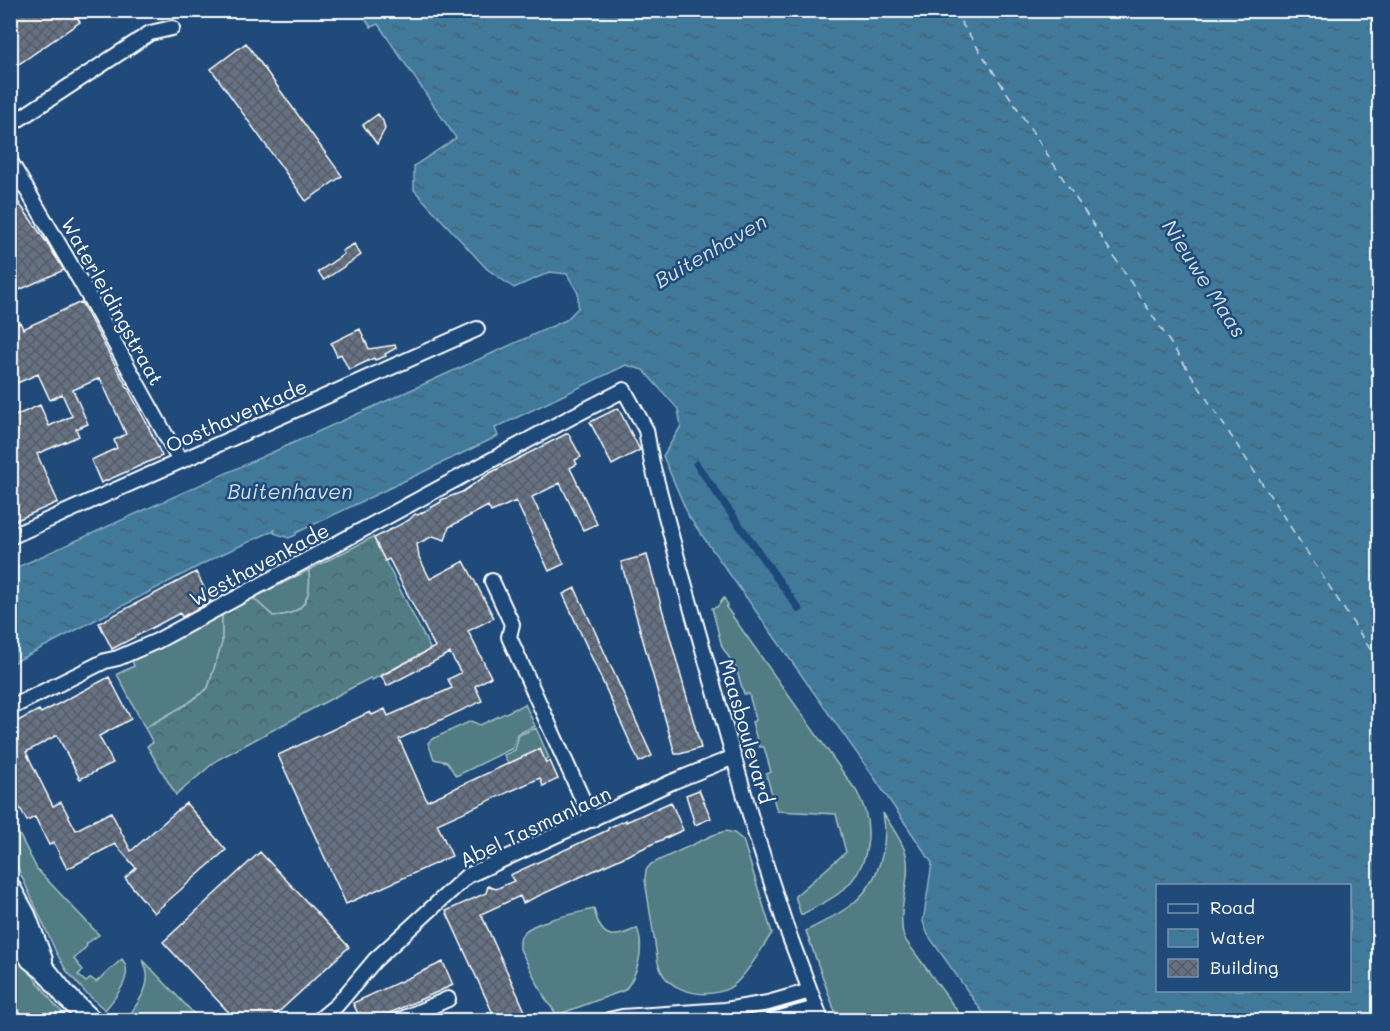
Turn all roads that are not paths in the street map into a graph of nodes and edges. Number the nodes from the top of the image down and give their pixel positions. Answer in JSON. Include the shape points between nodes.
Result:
{"nodes":[{"id":1,"x":172,"y":28,"type":"dead end"},
{"id":2,"x":10,"y":124,"type":"edge"},
{"id":3,"x":10,"y":161,"type":"edge"},
{"id":4,"x":477,"y":329,"type":"dead end"},
{"id":5,"x":650,"y":449,"type":"joint"},
{"id":6,"x":180,"y":461,"type":"junction"},
{"id":7,"x":10,"y":537,"type":"edge"},
{"id":8,"x":492,"y":581,"type":"dead end"},
{"id":9,"x":10,"y":708,"type":"edge"},
{"id":10,"x":734,"y":757,"type":"junction"},
{"id":11,"x":592,"y":820,"type":"junction"},
{"id":12,"x":10,"y":888,"type":"edge"},
{"id":13,"x":10,"y":926,"type":"edge"},
{"id":14,"x":46,"y":971,"type":"junction"},
{"id":15,"x":810,"y":991,"type":"junction"},
{"id":16,"x":448,"y":999,"type":"dead end"},
{"id":17,"x":819,"y":1014,"type":"edge"},
{"id":18,"x":326,"y":1019,"type":"edge"},
{"id":19,"x":91,"y":1020,"type":"edge"},
{"id":20,"x":400,"y":1020,"type":"edge"},
{"id":21,"x":609,"y":1020,"type":"edge"},
{"id":22,"x":773,"y":1020,"type":"edge"}],
"edges":[{"from":1,"to":2,"type":"street","via":[[150,33]]},
{"from":3,"to":6,"type":"street","name":"Waterleidingstraat"},
{"from":4,"to":6,"type":"street","name":"Oosthavenkade"},
{"from":5,"to":9,"type":"street","name":"Westhavenkade","via":[[646,430],[624,390],[157,641],[105,661]]},
{"from":5,"to":10,"type":"street","name":"Maasboulevard"},
{"from":6,"to":7,"type":"street","name":"Oosthavenkade"},
{"from":8,"to":11,"type":"street","via":[[512,624],[508,637]]},
{"from":10,"to":11,"type":"street","name":"Abel Tasmanlaan"},
{"from":10,"to":15,"type":"street","name":"Maasboulevard","via":[[786,927]]},
{"from":11,"to":18,"type":"street","name":"Abel Tasmanlaan","via":[[467,876],[375,960]]},
{"from":12,"to":14,"type":"main road","via":[[25,915]]},
{"from":13,"to":14,"type":"main road","via":[[31,959]]},
{"from":14,"to":19,"type":"main road"},
{"from":15,"to":17,"type":"street","name":"Maasboulevard"},
{"from":15,"to":21,"type":"street","via":[[725,1010]]},
{"from":16,"to":20,"type":"street"},
{"from":17,"to":22,"type":"street"}]}
